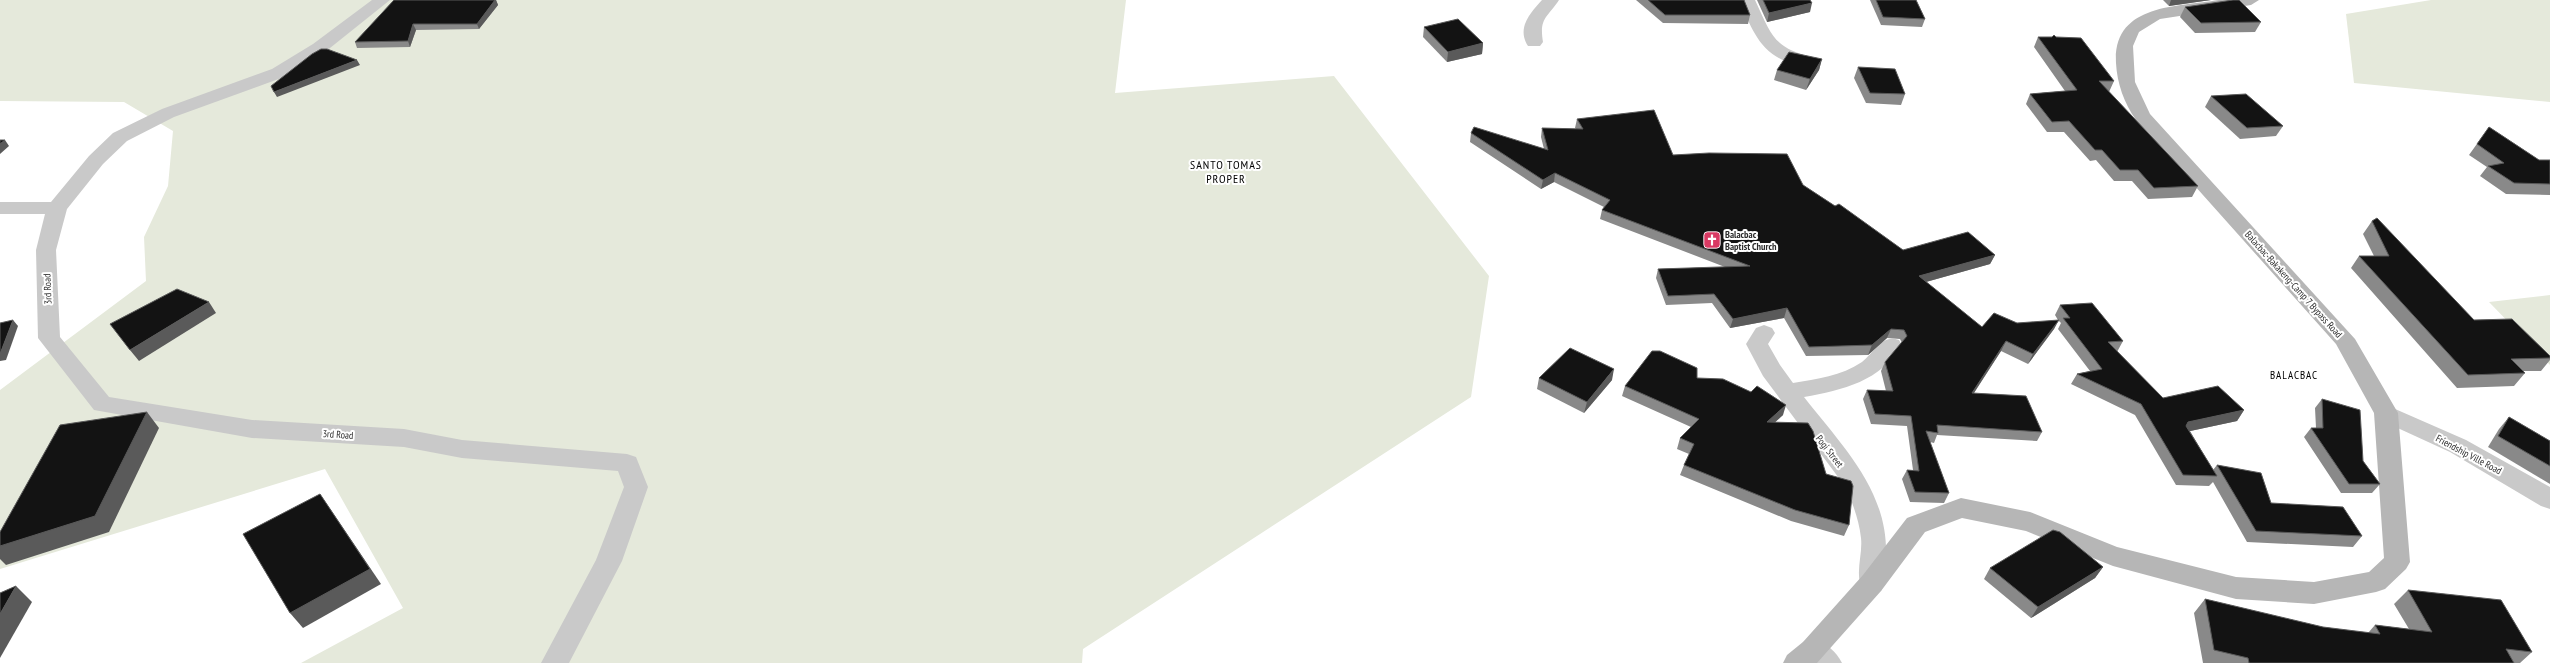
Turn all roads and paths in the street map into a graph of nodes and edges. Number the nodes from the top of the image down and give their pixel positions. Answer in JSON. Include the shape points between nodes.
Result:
{"nodes":[{"id":1,"x":382,"y":0,"type":"edge"},
{"id":2,"x":1551,"y":0,"type":"edge"},
{"id":3,"x":1748,"y":0,"type":"edge"},
{"id":4,"x":2251,"y":0,"type":"edge"},
{"id":5,"x":1534,"y":42,"type":"dead end"},
{"id":6,"x":1812,"y":63,"type":"edge"},
{"id":7,"x":0,"y":208,"type":"edge"},
{"id":8,"x":57,"y":208,"type":"junction"},
{"id":9,"x":1764,"y":332,"type":"dead end"},
{"id":10,"x":1891,"y":346,"type":"dead end"},
{"id":11,"x":1787,"y":392,"type":"junction"},
{"id":12,"x":2386,"y":413,"type":"junction"},
{"id":13,"x":2550,"y":499,"type":"edge"},
{"id":14,"x":1872,"y":583,"type":"junction"},
{"id":15,"x":1813,"y":659,"type":"edge"},
{"id":16,"x":555,"y":663,"type":"edge"}],
"edges":[{"from":1,"to":8,"type":"street","via":[[319,48],[278,73],[168,113],[120,137],[96,160]]},
{"from":2,"to":5,"type":"street","via":[[1535,16],[1532,30]]},
{"from":3,"to":6,"type":"street","via":[[1762,37],[1770,46],[1791,58]]},
{"from":4,"to":12,"type":"main road","name":"Balacbac-Bakakeng-Camp 7 Bypass Road","via":[[2155,15],[2132,29],[2124,46],[2126,82],[2142,116],[2344,339]]},
{"from":7,"to":8,"type":"street"},
{"from":8,"to":16,"type":"street","name":"3rd Road","via":[[46,250],[49,338],[102,404],[252,429],[404,438],[462,449],[627,463],[636,487],[609,560]]},
{"from":9,"to":11,"type":"street","name":"Pogi Street","via":[[1757,344],[1760,352]]},
{"from":10,"to":11,"type":"street","via":[[1885,355],[1860,376],[1824,386]]},
{"from":11,"to":14,"type":"street","name":"Pogi Street","via":[[1858,485],[1868,510],[1874,539]]},
{"from":12,"to":13,"type":"street","name":"Friendship Ville Road","via":[[2458,446]]},
{"from":12,"to":14,"type":"main road","name":"Balacbac-Bakakeng-Camp 7 Bypass Road","via":[[2396,562],[2376,581],[2314,593],[2236,588],[2112,556],[2030,522],[1961,508],[1916,525]]},
{"from":14,"to":15,"type":"main road","name":"Balacbac-Bakakeng-Camp 7 Bypass Road"}]}
